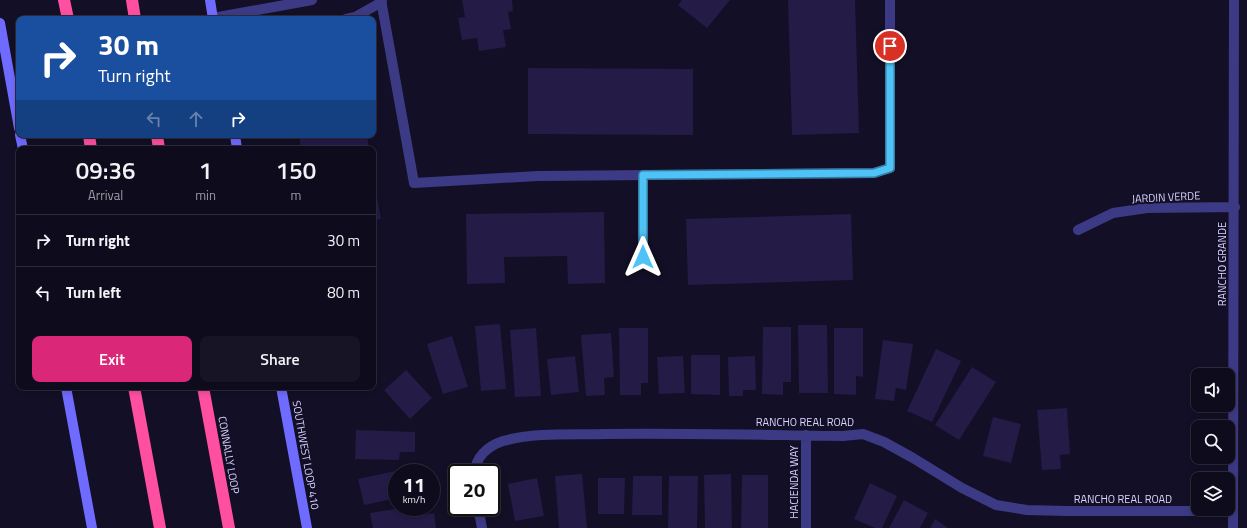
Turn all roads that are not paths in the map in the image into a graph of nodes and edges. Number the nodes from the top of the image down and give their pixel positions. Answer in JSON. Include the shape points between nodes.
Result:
{"nodes":[{"id":1,"x":64,"y":0,"type":"edge"},
{"id":2,"x":132,"y":0,"type":"edge"},
{"id":3,"x":210,"y":0,"type":"edge"},
{"id":4,"x":312,"y":0,"type":"edge"},
{"id":5,"x":890,"y":0,"type":"edge"},
{"id":6,"x":1234,"y":0,"type":"edge"},
{"id":7,"x":380,"y":1,"type":"edge"},
{"id":8,"x":67,"y":16,"type":"edge"},
{"id":9,"x":135,"y":16,"type":"edge"},
{"id":10,"x":213,"y":16,"type":"edge"},
{"id":11,"x":229,"y":16,"type":"edge"},
{"id":12,"x":357,"y":16,"type":"edge"},
{"id":13,"x":0,"y":23,"type":"edge"},
{"id":14,"x":16,"y":111,"type":"edge"},
{"id":15,"x":643,"y":175,"type":"junction"},
{"id":16,"x":1234,"y":207,"type":"junction"},
{"id":17,"x":1078,"y":230,"type":"dead end"},
{"id":18,"x":643,"y":257,"type":"dead end"},
{"id":19,"x":67,"y":390,"type":"edge"},
{"id":20,"x":135,"y":390,"type":"edge"},
{"id":21,"x":204,"y":390,"type":"edge"},
{"id":22,"x":282,"y":390,"type":"edge"},
{"id":23,"x":806,"y":436,"type":"junction"},
{"id":24,"x":477,"y":464,"type":"edge"},
{"id":25,"x":1232,"y":472,"type":"edge"},
{"id":26,"x":1191,"y":511,"type":"edge"},
{"id":27,"x":480,"y":516,"type":"edge"},
{"id":28,"x":1232,"y":516,"type":"edge"},
{"id":29,"x":92,"y":528,"type":"edge"},
{"id":30,"x":160,"y":528,"type":"edge"},
{"id":31,"x":229,"y":528,"type":"edge"},
{"id":32,"x":307,"y":528,"type":"edge"},
{"id":33,"x":482,"y":528,"type":"edge"},
{"id":34,"x":806,"y":528,"type":"edge"},
{"id":35,"x":1233,"y":528,"type":"edge"}],
"edges":[{"from":1,"to":8,"type":"highway"},
{"from":2,"to":9,"type":"highway"},
{"from":3,"to":10,"type":"main road"},
{"from":4,"to":11,"type":"street"},
{"from":5,"to":15,"type":"street","via":[[890,168],[874,173]]},
{"from":6,"to":16,"type":"street","name":"RANCHO GRANDE"},
{"from":7,"to":12,"type":"street"},
{"from":7,"to":15,"type":"street","via":[[414,183],[538,176]]},
{"from":13,"to":14,"type":"main road"},
{"from":15,"to":18,"type":"street"},
{"from":16,"to":17,"type":"street","name":"JARDIN VERDE","via":[[1147,208],[1126,211],[1113,213]]},
{"from":16,"to":25,"type":"street","name":"RANCHO GRANDE"},
{"from":19,"to":29,"type":"main road"},
{"from":20,"to":30,"type":"highway"},
{"from":21,"to":31,"type":"highway","name":"CONNALLY LOOP"},
{"from":22,"to":32,"type":"main road","name":"SOUTHWEST LOOP 410"},
{"from":23,"to":24,"type":"street","name":"RANCHO REAL ROAD","via":[[662,433],[528,436],[501,442],[483,451]]},
{"from":23,"to":26,"type":"street","name":"RANCHO REAL ROAD","via":[[863,434],[884,442],[996,505],[1027,510]]},
{"from":23,"to":34,"type":"street","name":"HACIENDA WAY"},
{"from":27,"to":33,"type":"street"},
{"from":28,"to":35,"type":"street","name":"RANCHO GRANDE"}]}
